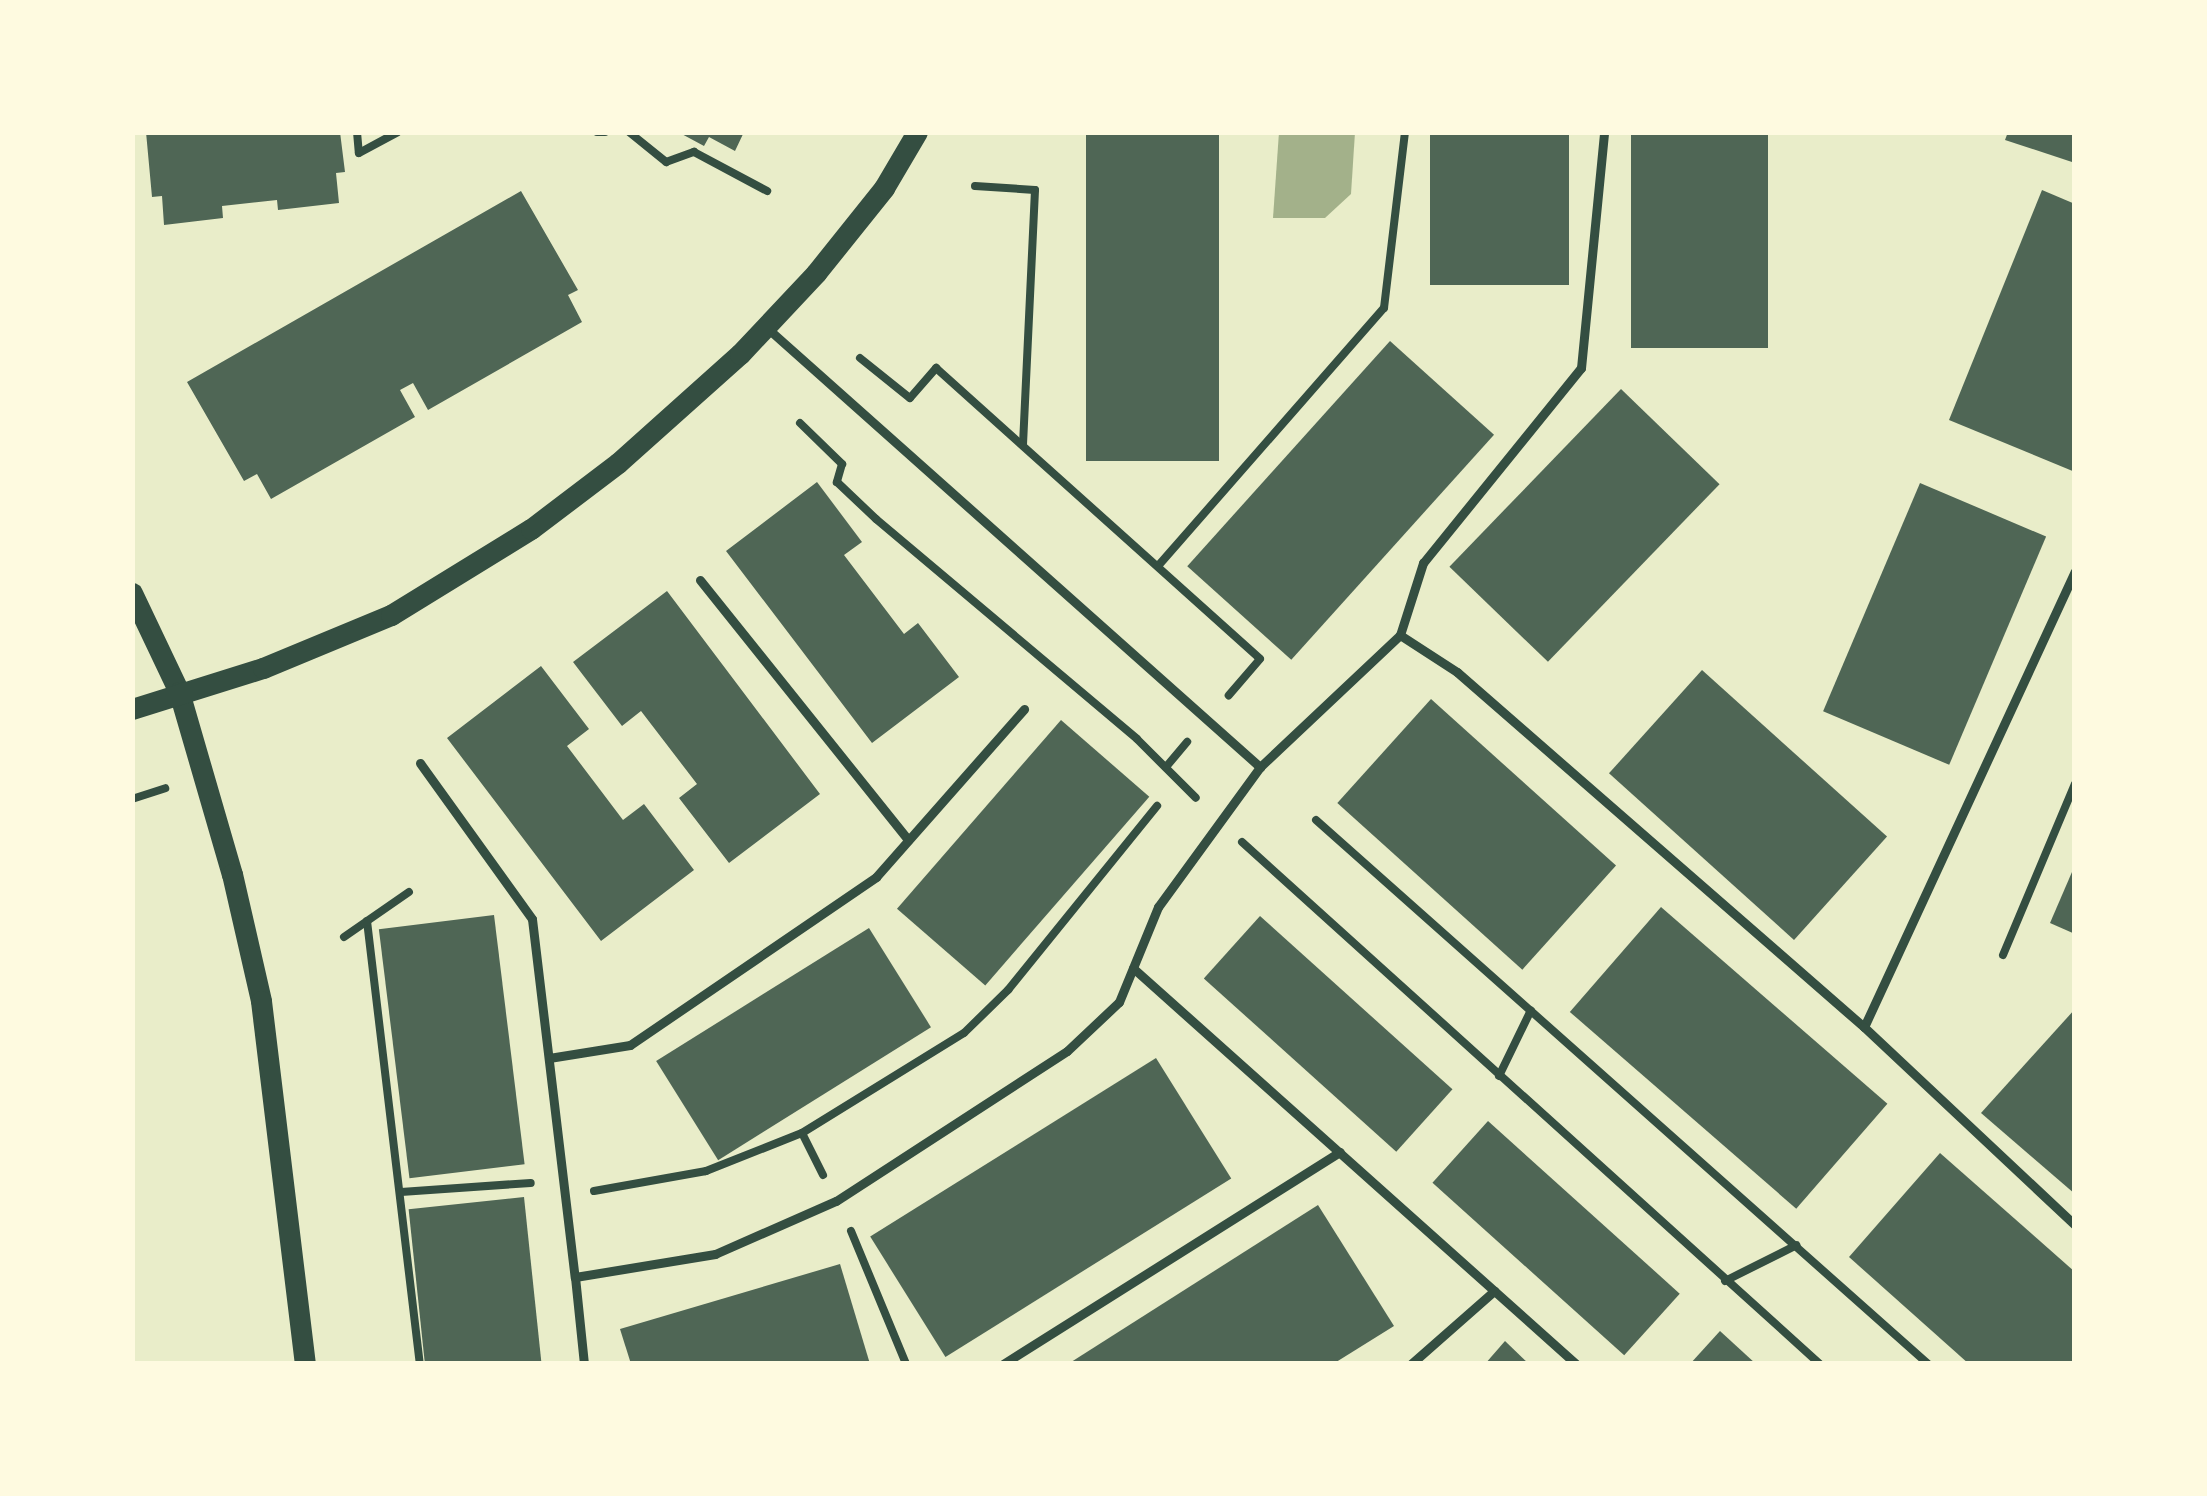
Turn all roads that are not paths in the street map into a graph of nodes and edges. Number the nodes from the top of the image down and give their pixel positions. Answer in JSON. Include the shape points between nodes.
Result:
{"nodes":[{"id":1,"x":917,"y":132,"type":"edge"},
{"id":2,"x":1604,"y":132,"type":"edge"},
{"id":3,"x":766,"y":327,"type":"junction"},
{"id":4,"x":2075,"y":571,"type":"edge"},
{"id":5,"x":700,"y":580,"type":"dead end"},
{"id":6,"x":132,"y":593,"type":"edge"},
{"id":7,"x":1400,"y":635,"type":"junction"},
{"id":8,"x":179,"y":692,"type":"junction"},
{"id":9,"x":132,"y":709,"type":"edge"},
{"id":10,"x":1024,"y":709,"type":"dead end"},
{"id":11,"x":420,"y":763,"type":"dead end"},
{"id":12,"x":1260,"y":767,"type":"junction"},
{"id":13,"x":908,"y":840,"type":"junction"},
{"id":14,"x":1133,"y":968,"type":"junction"},
{"id":15,"x":1864,"y":1027,"type":"junction"},
{"id":16,"x":549,"y":1058,"type":"junction"},
{"id":17,"x":1340,"y":1153,"type":"junction"},
{"id":18,"x":2075,"y":1225,"type":"edge"},
{"id":19,"x":575,"y":1277,"type":"junction"},
{"id":20,"x":1494,"y":1291,"type":"junction"},
{"id":21,"x":305,"y":1364,"type":"edge"},
{"id":22,"x":584,"y":1364,"type":"edge"},
{"id":23,"x":1003,"y":1364,"type":"edge"},
{"id":24,"x":1412,"y":1364,"type":"edge"},
{"id":25,"x":1576,"y":1364,"type":"edge"}],
"edges":[{"from":1,"to":3,"type":"street","via":[[884,188]]},
{"from":2,"to":7,"type":"lane","via":[[1581,368],[1424,563]]},
{"from":3,"to":8,"type":"street","via":[[619,463],[531,529],[391,615]]},
{"from":3,"to":12,"type":"lane"},
{"from":4,"to":15,"type":"lane"},
{"from":5,"to":13,"type":"lane"},
{"from":6,"to":8,"type":"street"},
{"from":7,"to":12,"type":"lane"},
{"from":7,"to":15,"type":"lane","via":[[1457,672]]},
{"from":8,"to":9,"type":"street"},
{"from":8,"to":21,"type":"street","via":[[261,1001]]},
{"from":10,"to":13,"type":"lane"},
{"from":11,"to":16,"type":"lane","via":[[532,919]]},
{"from":12,"to":14,"type":"lane","via":[[1158,907]]},
{"from":13,"to":16,"type":"lane","via":[[876,877],[630,1045]]},
{"from":14,"to":17,"type":"lane"},
{"from":14,"to":19,"type":"lane","via":[[1119,1002],[1066,1051],[836,1201],[715,1254]]},
{"from":15,"to":18,"type":"lane"},
{"from":16,"to":19,"type":"lane"},
{"from":17,"to":20,"type":"lane"},
{"from":17,"to":23,"type":"lane"},
{"from":19,"to":22,"type":"lane"},
{"from":20,"to":24,"type":"lane"},
{"from":20,"to":25,"type":"lane"}]}
